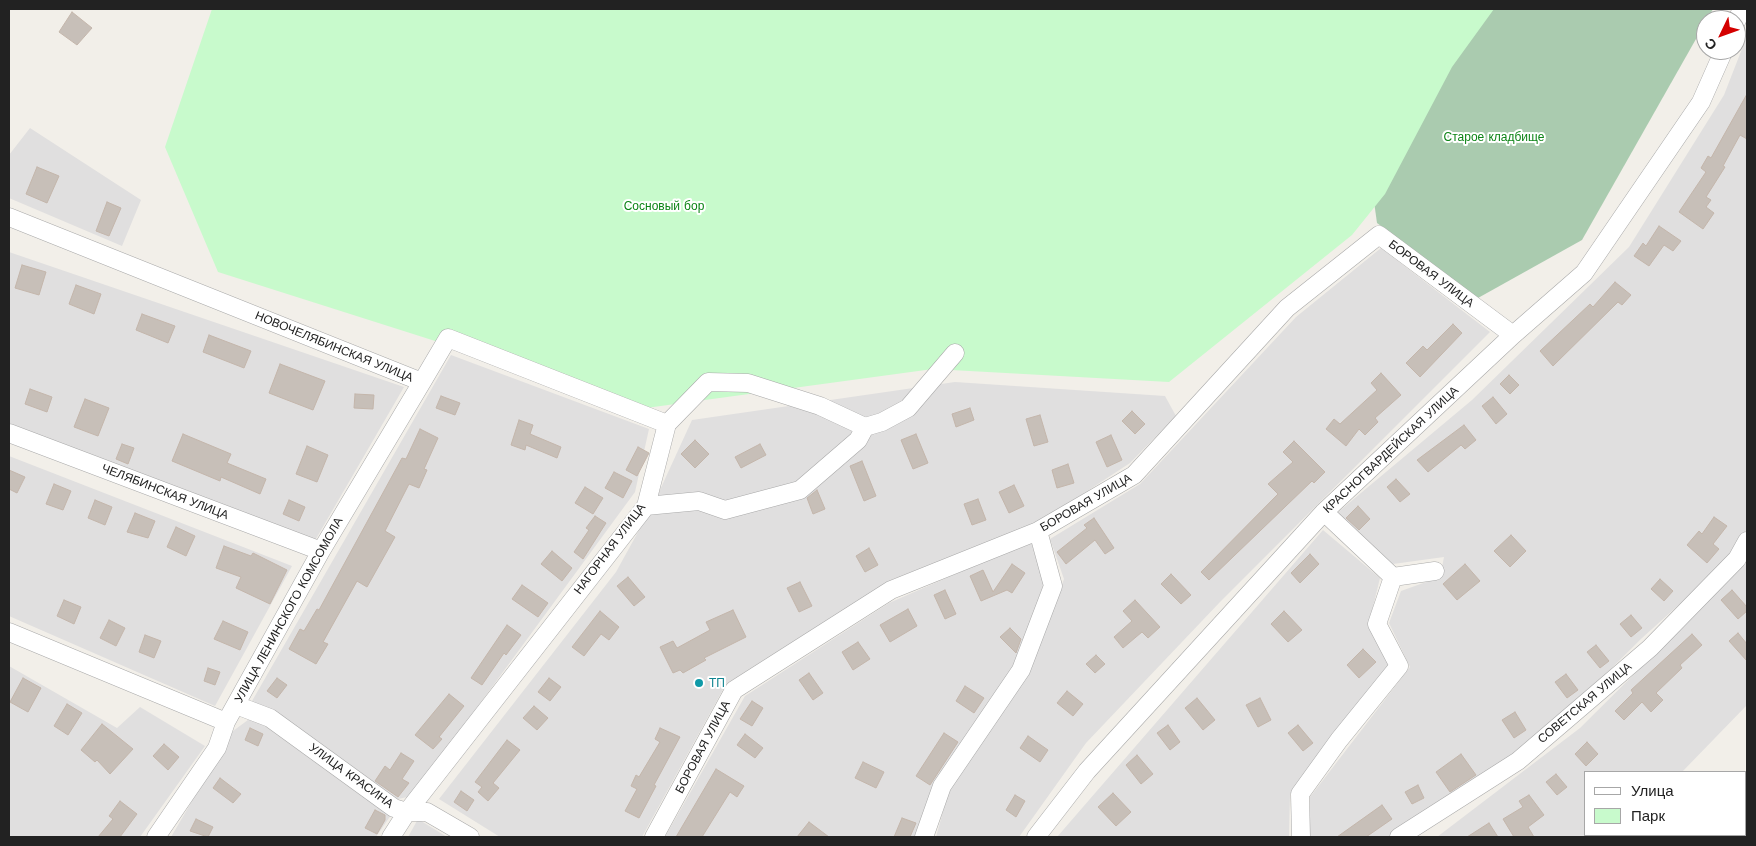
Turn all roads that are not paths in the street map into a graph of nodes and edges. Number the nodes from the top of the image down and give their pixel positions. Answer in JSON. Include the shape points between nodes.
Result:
{"nodes":[{"id":1,"x":1720,"y":60,"type":"edge"},
{"id":2,"x":9,"y":217,"type":"edge"},
{"id":3,"x":1513,"y":334,"type":"junction"},
{"id":4,"x":955,"y":353,"type":"dead end"},
{"id":5,"x":422,"y":382,"type":"junction"},
{"id":6,"x":667,"y":424,"type":"junction"},
{"id":7,"x":865,"y":427,"type":"junction"},
{"id":8,"x":9,"y":433,"type":"edge"},
{"id":9,"x":646,"y":506,"type":"junction"},
{"id":10,"x":1324,"y":512,"type":"junction"},
{"id":11,"x":1038,"y":531,"type":"junction"},
{"id":12,"x":1747,"y":541,"type":"edge"},
{"id":13,"x":320,"y":551,"type":"junction"},
{"id":14,"x":1435,"y":571,"type":"dead end"},
{"id":15,"x":1393,"y":577,"type":"junction"},
{"id":16,"x":9,"y":632,"type":"edge"},
{"id":17,"x":236,"y":705,"type":"junction"},
{"id":18,"x":226,"y":722,"type":"junction"},
{"id":19,"x":407,"y":812,"type":"junction"},
{"id":20,"x":156,"y":837,"type":"edge"},
{"id":21,"x":391,"y":837,"type":"edge"},
{"id":22,"x":470,"y":837,"type":"edge"},
{"id":23,"x":654,"y":837,"type":"edge"},
{"id":24,"x":924,"y":837,"type":"edge"},
{"id":25,"x":1036,"y":837,"type":"edge"},
{"id":26,"x":1301,"y":837,"type":"edge"},
{"id":27,"x":1399,"y":837,"type":"edge"}],
"edges":[{"from":1,"to":3,"type":"street","name":"КРАСНОГВАРДЕЙСКАЯ УЛИЦА","via":[[1701,102],[1584,273]]},
{"from":2,"to":5,"type":"street","name":"НОВОЧЕЛЯБИНСКАЯ УЛИЦА"},
{"from":3,"to":10,"type":"street","name":"КРАСНОГВАРДЕЙСКАЯ УЛИЦА"},
{"from":3,"to":11,"type":"street","name":"БОРОВАЯ УЛИЦА","via":[[1379,235],[1287,308],[1134,475]]},
{"from":4,"to":7,"type":"street","via":[[908,408]]},
{"from":5,"to":6,"type":"street","name":"НОВОЧЕЛЯБИНСКАЯ УЛИЦА","via":[[448,338]]},
{"from":5,"to":13,"type":"street","name":"УЛИЦА ЛЕНИНСКОГО КОМСОМОЛА"},
{"from":6,"to":7,"type":"street","name":"НАГОРНАЯ УЛИЦА","via":[[708,382],[728,382],[748,383],[820,406]]},
{"from":6,"to":9,"type":"street","name":"НАГОРНАЯ УЛИЦА"},
{"from":7,"to":9,"type":"street","via":[[858,440],[800,490],[725,510],[699,501]]},
{"from":8,"to":13,"type":"street","name":"ЧЕЛЯБИНСКАЯ УЛИЦА"},
{"from":9,"to":19,"type":"street","name":"НАГОРНАЯ УЛИЦА"},
{"from":10,"to":15,"type":"street"},
{"from":10,"to":25,"type":"street","name":"КРАСНОГВАРДЕЙСКАЯ УЛИЦА","via":[[1086,771]]},
{"from":11,"to":23,"type":"street","name":"БОРОВАЯ УЛИЦА","via":[[891,590],[734,690]]},
{"from":11,"to":24,"type":"street","via":[[1053,586],[1021,670],[942,786]]},
{"from":12,"to":27,"type":"street","name":"СОВЕТСКАЯ УЛИЦА","via":[[1737,559],[1650,648],[1518,761]]},
{"from":13,"to":17,"type":"street","name":"УЛИЦА ЛЕНИНСКОГО КОМСОМОЛА"},
{"from":14,"to":15,"type":"street"},
{"from":15,"to":26,"type":"street","via":[[1377,624],[1399,666],[1300,794]]},
{"from":16,"to":18,"type":"street"},
{"from":17,"to":18,"type":"street","name":"УЛИЦА ЛЕНИНСКОГО КОМСОМОЛА"},
{"from":17,"to":19,"type":"street","name":"УЛИЦА КРАСИНА","via":[[270,718],[394,808]]},
{"from":18,"to":20,"type":"street","name":"УЛИЦА ЛЕНИНСКОГО КОМСОМОЛА","via":[[217,748]]},
{"from":19,"to":21,"type":"street","name":"НАГОРНАЯ УЛИЦА"},
{"from":19,"to":22,"type":"street","name":"УЛИЦА КРАСИНА","via":[[427,812]]}]}
